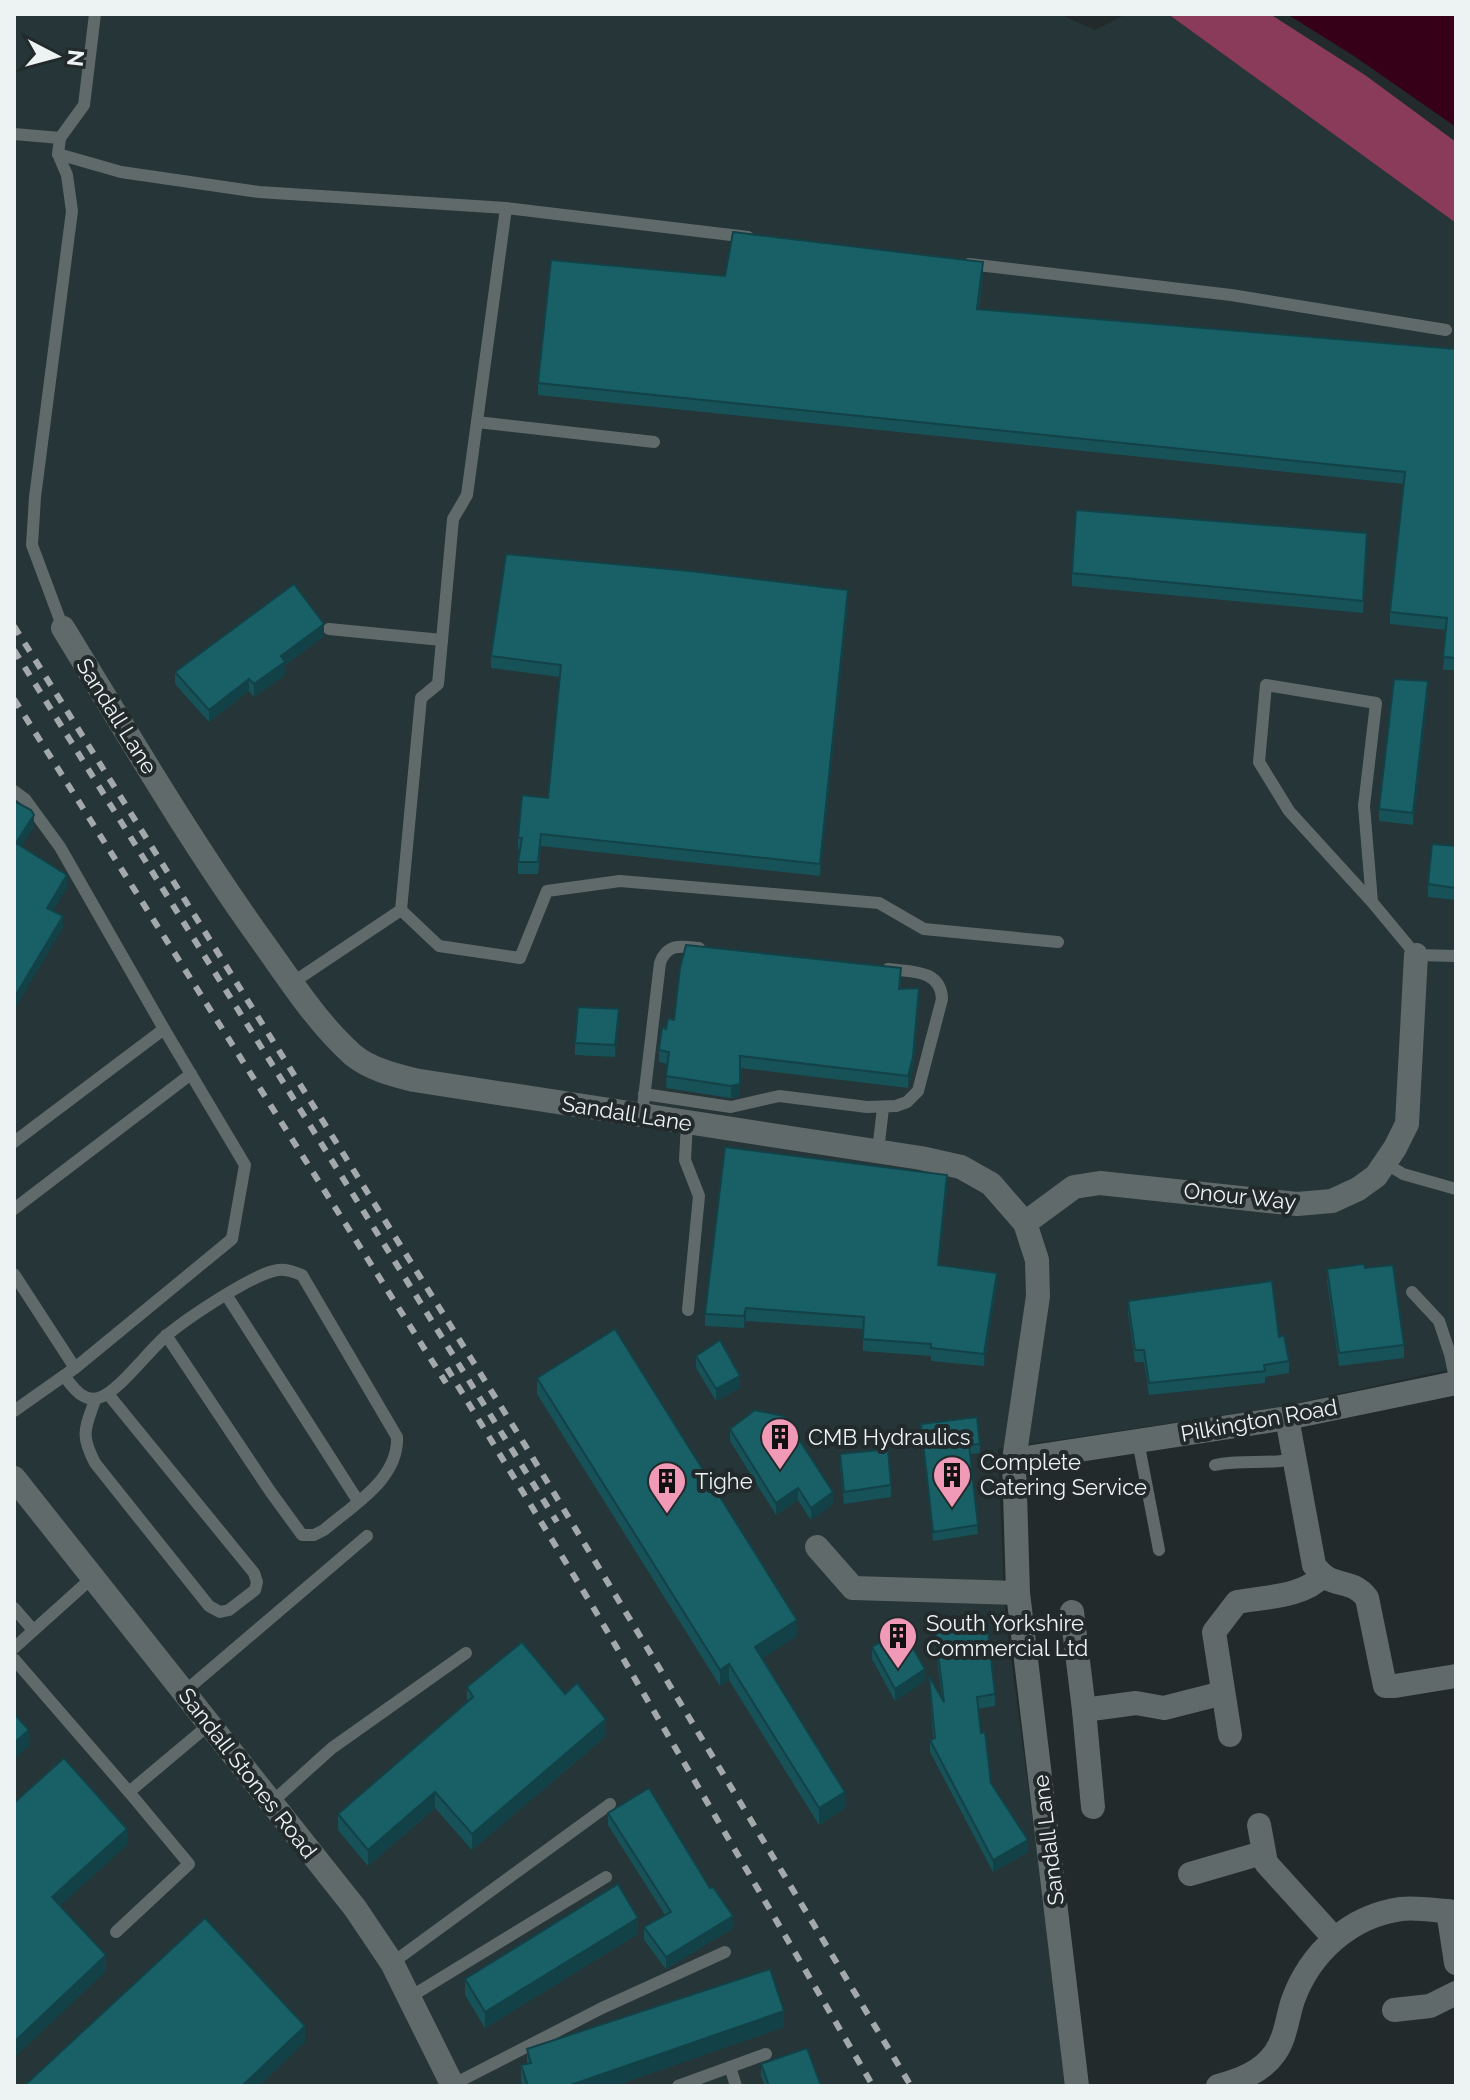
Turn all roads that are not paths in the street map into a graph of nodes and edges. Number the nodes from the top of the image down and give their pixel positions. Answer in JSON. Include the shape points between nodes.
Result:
{"nodes":[{"id":1,"x":95,"y":14,"type":"edge"},
{"id":2,"x":14,"y":134,"type":"edge"},
{"id":3,"x":60,"y":138,"type":"junction"},
{"id":4,"x":58,"y":154,"type":"junction"},
{"id":5,"x":506,"y":208,"type":"junction"},
{"id":6,"x":758,"y":239,"type":"edge"},
{"id":7,"x":963,"y":263,"type":"edge"},
{"id":8,"x":1446,"y":330,"type":"dead end"},
{"id":9,"x":477,"y":422,"type":"junction"},
{"id":10,"x":654,"y":442,"type":"dead end"},
{"id":11,"x":63,"y":628,"type":"joint"},
{"id":12,"x":329,"y":629,"type":"dead end"},
{"id":13,"x":442,"y":640,"type":"junction"},
{"id":14,"x":14,"y":791,"type":"edge"},
{"id":15,"x":1372,"y":902,"type":"junction"},
{"id":16,"x":401,"y":910,"type":"junction"},
{"id":17,"x":1058,"y":942,"type":"dead end"},
{"id":18,"x":715,"y":950,"type":"edge"},
{"id":19,"x":1416,"y":955,"type":"junction"},
{"id":20,"x":1456,"y":956,"type":"edge"},
{"id":21,"x":873,"y":968,"type":"edge"},
{"id":22,"x":292,"y":983,"type":"junction"},
{"id":23,"x":164,"y":1029,"type":"junction"},
{"id":24,"x":191,"y":1074,"type":"junction"},
{"id":25,"x":643,"y":1105,"type":"junction"},
{"id":26,"x":883,"y":1108,"type":"junction"},
{"id":27,"x":687,"y":1122,"type":"junction"},
{"id":28,"x":14,"y":1142,"type":"edge"},
{"id":29,"x":878,"y":1151,"type":"junction"},
{"id":30,"x":1385,"y":1163,"type":"junction"},
{"id":31,"x":1456,"y":1189,"type":"edge"},
{"id":32,"x":14,"y":1209,"type":"edge"},
{"id":33,"x":1025,"y":1223,"type":"junction"},
{"id":34,"x":14,"y":1274,"type":"edge"},
{"id":35,"x":1412,"y":1292,"type":"dead end"},
{"id":36,"x":227,"y":1296,"type":"junction"},
{"id":37,"x":688,"y":1310,"type":"dead end"},
{"id":38,"x":166,"y":1335,"type":"junction"},
{"id":39,"x":70,"y":1372,"type":"junction"},
{"id":40,"x":1456,"y":1383,"type":"edge"},
{"id":41,"x":108,"y":1394,"type":"junction"},
{"id":42,"x":95,"y":1400,"type":"junction"},
{"id":43,"x":14,"y":1411,"type":"edge"},
{"id":44,"x":1287,"y":1418,"type":"junction"},
{"id":45,"x":1138,"y":1441,"type":"junction"},
{"id":46,"x":1294,"y":1459,"type":"junction"},
{"id":47,"x":1014,"y":1460,"type":"junction"},
{"id":48,"x":1215,"y":1465,"type":"dead end"},
{"id":49,"x":14,"y":1478,"type":"edge"},
{"id":50,"x":358,"y":1501,"type":"junction"},
{"id":51,"x":367,"y":1536,"type":"dead end"},
{"id":52,"x":817,"y":1547,"type":"dead end"},
{"id":53,"x":1159,"y":1550,"type":"dead end"},
{"id":54,"x":1322,"y":1576,"type":"junction"},
{"id":55,"x":93,"y":1577,"type":"junction"},
{"id":56,"x":1018,"y":1593,"type":"junction"},
{"id":57,"x":14,"y":1608,"type":"edge"},
{"id":58,"x":1072,"y":1612,"type":"dead end"},
{"id":59,"x":33,"y":1630,"type":"junction"},
{"id":60,"x":14,"y":1648,"type":"edge"},
{"id":61,"x":466,"y":1653,"type":"dead end"},
{"id":62,"x":14,"y":1659,"type":"edge"},
{"id":63,"x":1456,"y":1676,"type":"edge"},
{"id":64,"x":184,"y":1692,"type":"junction"},
{"id":65,"x":1223,"y":1693,"type":"junction"},
{"id":66,"x":1084,"y":1710,"type":"junction"},
{"id":67,"x":210,"y":1724,"type":"junction"},
{"id":68,"x":1230,"y":1735,"type":"dead end"},
{"id":69,"x":129,"y":1792,"type":"junction"},
{"id":70,"x":272,"y":1802,"type":"junction"},
{"id":71,"x":610,"y":1804,"type":"dead end"},
{"id":72,"x":1093,"y":1807,"type":"dead end"},
{"id":73,"x":1259,"y":1825,"type":"dead end"},
{"id":74,"x":1262,"y":1853,"type":"junction"},
{"id":75,"x":1190,"y":1874,"type":"dead end"},
{"id":76,"x":606,"y":1877,"type":"dead end"},
{"id":77,"x":1452,"y":1912,"type":"edge"},
{"id":78,"x":116,"y":1932,"type":"dead end"},
{"id":79,"x":1334,"y":1938,"type":"junction"},
{"id":80,"x":725,"y":1952,"type":"dead end"},
{"id":81,"x":392,"y":1963,"type":"junction"},
{"id":82,"x":1456,"y":1963,"type":"edge"},
{"id":83,"x":1456,"y":1993,"type":"edge"},
{"id":84,"x":410,"y":1997,"type":"junction"},
{"id":85,"x":1394,"y":2010,"type":"dead end"},
{"id":86,"x":766,"y":2054,"type":"dead end"},
{"id":87,"x":730,"y":2067,"type":"junction"},
{"id":88,"x":453,"y":2085,"type":"edge"},
{"id":89,"x":678,"y":2086,"type":"edge"},
{"id":90,"x":736,"y":2086,"type":"edge"},
{"id":91,"x":1077,"y":2086,"type":"edge"},
{"id":92,"x":1218,"y":2086,"type":"edge"}],
"edges":[{"from":1,"to":3,"type":"lane","via":[[84,105]]},
{"from":2,"to":3,"type":"lane"},
{"from":3,"to":4,"type":"lane"},
{"from":4,"to":5,"type":"lane","via":[[121,172],[259,192]]},
{"from":4,"to":11,"type":"lane","via":[[72,211],[32,545]]},
{"from":5,"to":6,"type":"lane"},
{"from":5,"to":9,"type":"lane"},
{"from":7,"to":8,"type":"lane","via":[[1231,295]]},
{"from":9,"to":10,"type":"lane"},
{"from":9,"to":13,"type":"lane","via":[[467,495],[453,519]]},
{"from":11,"to":22,"type":"street","name":"Sandall Lane","via":[[210,868]]},
{"from":12,"to":13,"type":"lane"},
{"from":13,"to":16,"type":"lane","via":[[438,684],[421,698]]},
{"from":14,"to":23,"type":"lane","via":[[60,847]]},
{"from":15,"to":15,"type":"lane","via":[[1289,811],[1259,762],[1266,685],[1376,703],[1364,806]]},
{"from":15,"to":19,"type":"lane"},
{"from":16,"to":17,"type":"lane","via":[[439,946],[520,958],[547,891],[620,881],[879,903],[924,929]]},
{"from":16,"to":22,"type":"lane"},
{"from":18,"to":25,"type":"lane","via":[[674,947],[662,956]]},
{"from":19,"to":20,"type":"lane"},
{"from":19,"to":30,"type":"street","name":"Onour Way","via":[[1407,1124]]},
{"from":21,"to":26,"type":"lane","via":[[929,975],[942,990],[918,1091],[907,1102]]},
{"from":22,"to":25,"type":"street","name":"Sandall Lane","via":[[356,1057],[387,1073]]},
{"from":23,"to":24,"type":"lane"},
{"from":23,"to":28,"type":"lane"},
{"from":24,"to":32,"type":"lane"},
{"from":24,"to":39,"type":"lane","via":[[245,1165],[232,1239]]},
{"from":25,"to":26,"type":"lane","via":[[731,1107],[779,1096]]},
{"from":25,"to":27,"type":"street","name":"Sandall Lane"},
{"from":26,"to":29,"type":"lane"},
{"from":27,"to":29,"type":"street","name":"Sandall Lane"},
{"from":27,"to":37,"type":"lane","via":[[685,1160],[699,1196]]},
{"from":29,"to":33,"type":"street","name":"Sandall Lane","via":[[961,1167],[991,1184]]},
{"from":30,"to":31,"type":"lane","via":[[1403,1174]]},
{"from":30,"to":33,"type":"street","name":"Onour Way","via":[[1367,1183],[1332,1201],[1297,1204],[1100,1183],[1074,1187]]},
{"from":33,"to":47,"type":"street","name":"Sandall Lane","via":[[1037,1260],[1038,1296]]},
{"from":34,"to":39,"type":"lane"},
{"from":35,"to":40,"type":"lane","via":[[1439,1321]]},
{"from":36,"to":38,"type":"lane"},
{"from":36,"to":50,"type":"lane"},
{"from":36,"to":50,"type":"lane","via":[[277,1270],[302,1275],[397,1437],[394,1462],[383,1480]]},
{"from":38,"to":41,"type":"lane"},
{"from":38,"to":50,"type":"lane","via":[[302,1535],[324,1530]]},
{"from":39,"to":42,"type":"lane","via":[[80,1395]]},
{"from":39,"to":43,"type":"lane"},
{"from":40,"to":44,"type":"street","name":"Pilkington Road"},
{"from":41,"to":42,"type":"lane"},
{"from":41,"to":42,"type":"lane","via":[[254,1573],[255,1590],[229,1610],[209,1606],[95,1463],[85,1445]]},
{"from":44,"to":45,"type":"street","name":"Pilkington Road"},
{"from":44,"to":46,"type":"street"},
{"from":45,"to":47,"type":"street","name":"Pilkington Road"},
{"from":45,"to":53,"type":"lane"},
{"from":46,"to":48,"type":"lane"},
{"from":46,"to":54,"type":"street","via":[[1314,1565]]},
{"from":47,"to":56,"type":"street","name":"Sandall Lane"},
{"from":49,"to":55,"type":"street","name":"Sandall Stones Road"},
{"from":51,"to":64,"type":"lane"},
{"from":52,"to":56,"type":"street","via":[[853,1588]]},
{"from":54,"to":63,"type":"street","via":[[1360,1588],[1367,1598],[1385,1686]]},
{"from":54,"to":65,"type":"street","via":[[1305,1588],[1232,1606],[1214,1632]]},
{"from":55,"to":59,"type":"lane"},
{"from":55,"to":64,"type":"street","name":"Sandall Stones Road"},
{"from":56,"to":91,"type":"street","name":"Sandall Lane"},
{"from":57,"to":59,"type":"lane"},
{"from":58,"to":66,"type":"street"},
{"from":59,"to":60,"type":"lane"},
{"from":61,"to":70,"type":"lane","via":[[332,1748]]},
{"from":62,"to":69,"type":"lane"},
{"from":64,"to":67,"type":"street","name":"Sandall Stones Road"},
{"from":65,"to":66,"type":"street","via":[[1164,1708],[1136,1703]]},
{"from":65,"to":68,"type":"street"},
{"from":66,"to":72,"type":"street"},
{"from":67,"to":69,"type":"lane"},
{"from":67,"to":70,"type":"street","name":"Sandall Stones Road"},
{"from":69,"to":78,"type":"lane","via":[[189,1864]]},
{"from":70,"to":81,"type":"street","name":"Sandall Stones Road"},
{"from":71,"to":81,"type":"lane"},
{"from":73,"to":74,"type":"street"},
{"from":74,"to":75,"type":"street"},
{"from":74,"to":79,"type":"street"},
{"from":76,"to":84,"type":"lane"},
{"from":77,"to":79,"type":"street","via":[[1400,1909],[1367,1918]]},
{"from":77,"to":82,"type":"street"},
{"from":79,"to":92,"type":"street","via":[[1305,1974],[1275,2053],[1260,2069]]},
{"from":80,"to":88,"type":"lane"},
{"from":81,"to":84,"type":"street","name":"Sandall Stones Road"},
{"from":83,"to":85,"type":"street","via":[[1430,2006]]},
{"from":84,"to":88,"type":"street","name":"Sandall Stones Road"},
{"from":86,"to":87,"type":"lane"},
{"from":87,"to":89,"type":"lane"},
{"from":87,"to":90,"type":"lane"}]}
